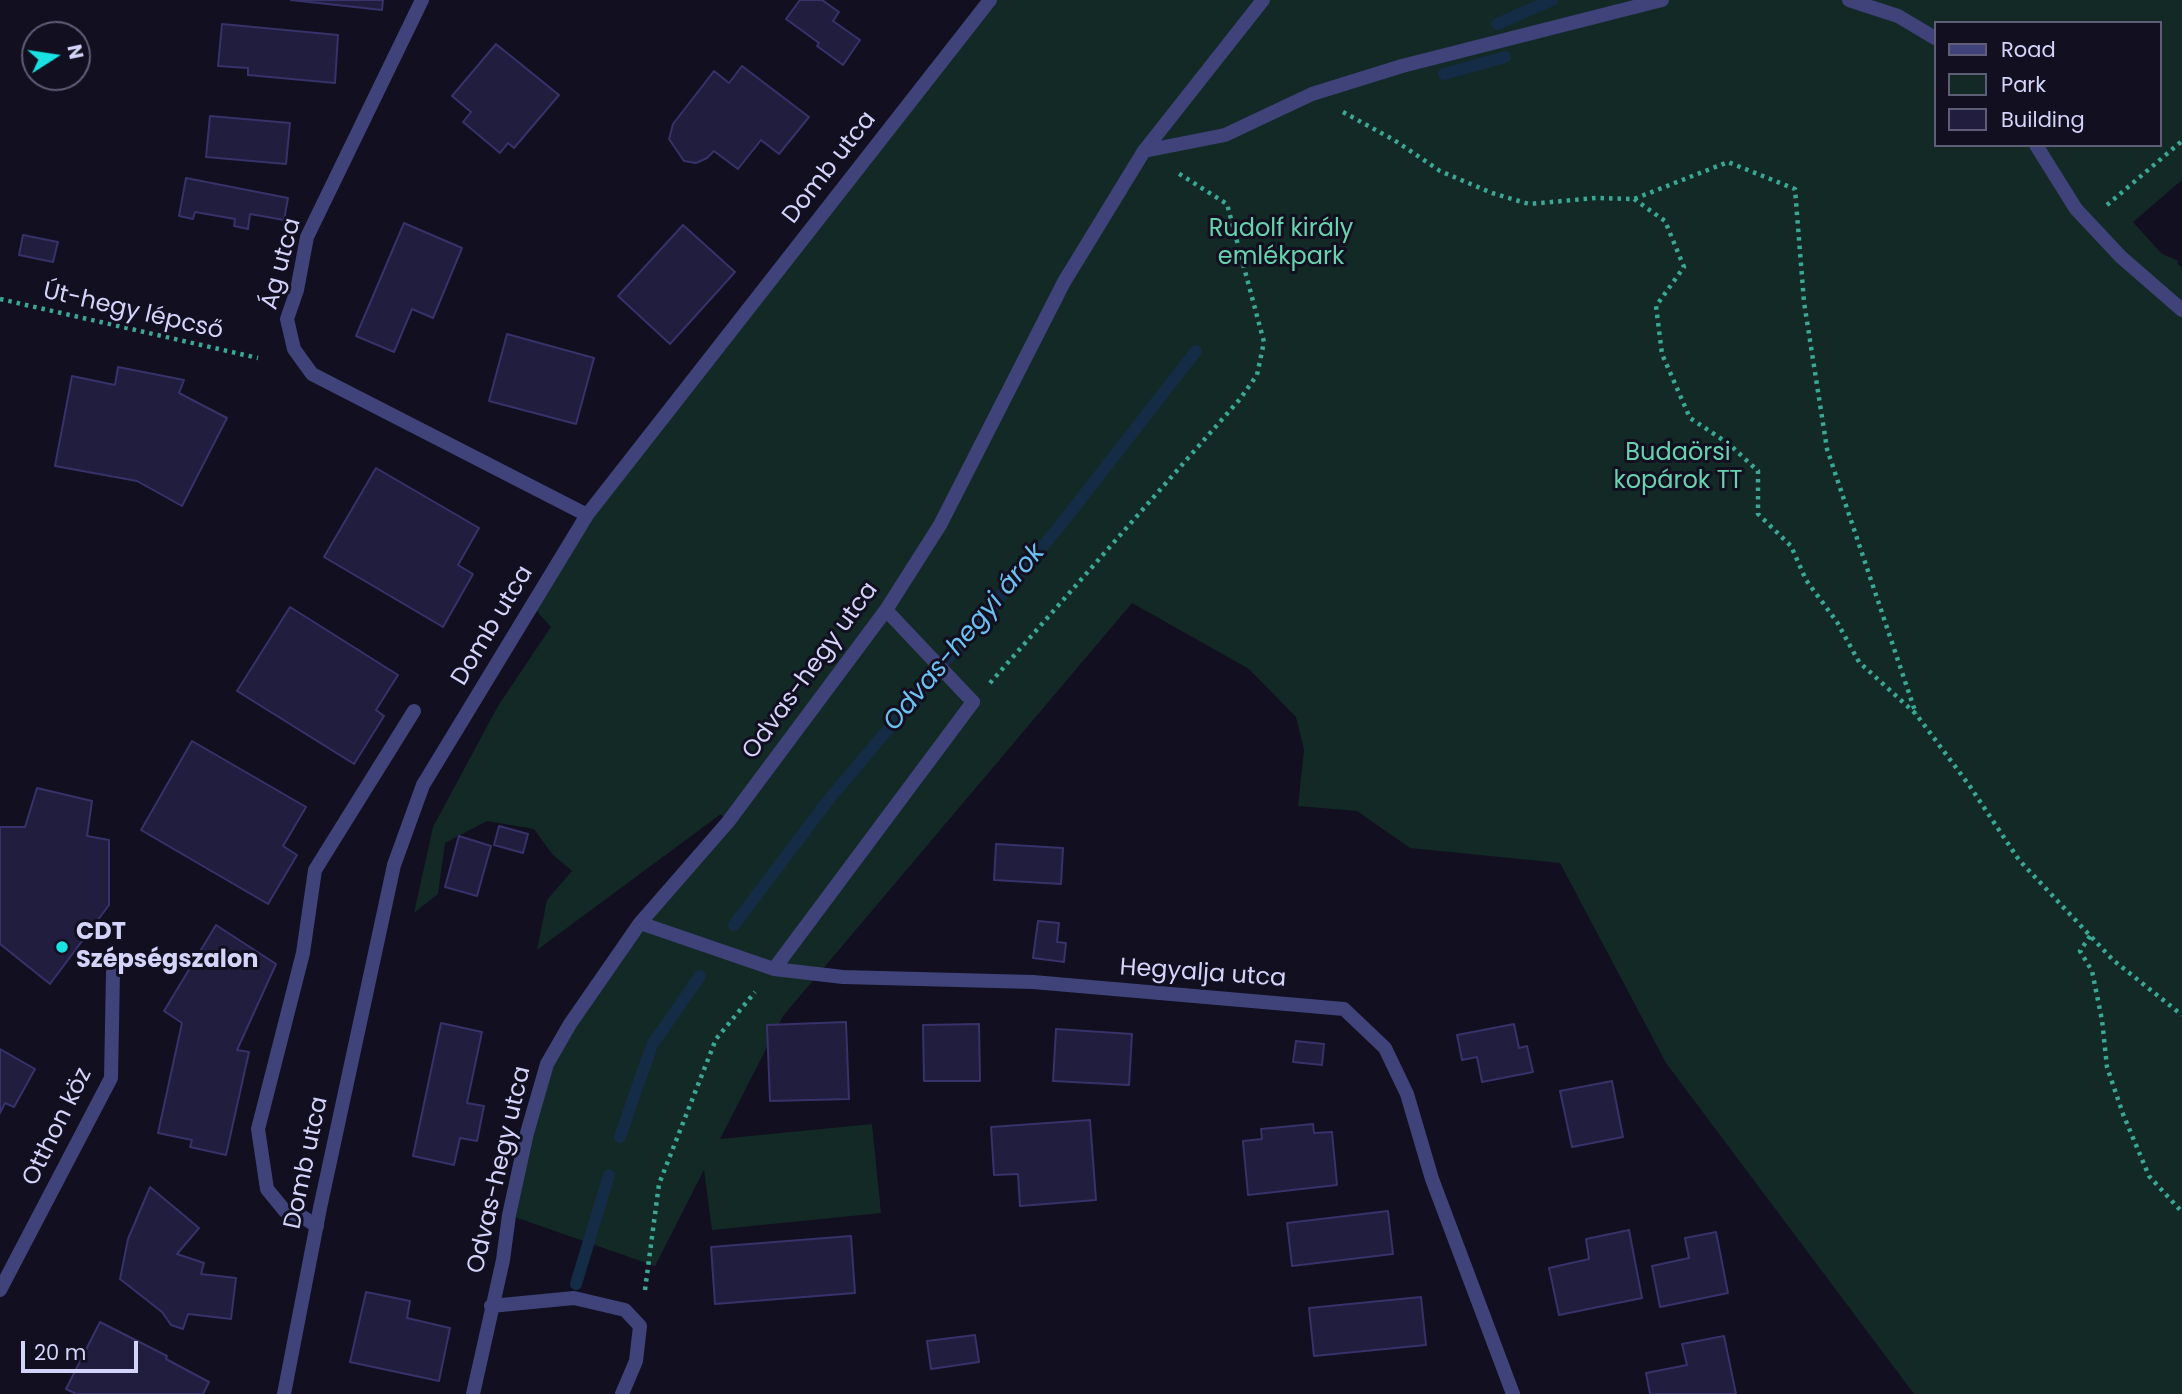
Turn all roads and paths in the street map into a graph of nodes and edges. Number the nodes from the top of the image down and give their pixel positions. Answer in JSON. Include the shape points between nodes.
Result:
{"nodes":[{"id":1,"x":422,"y":0,"type":"edge"},
{"id":2,"x":989,"y":0,"type":"edge"},
{"id":3,"x":1263,"y":0,"type":"edge"},
{"id":4,"x":1662,"y":0,"type":"edge"},
{"id":5,"x":1849,"y":0,"type":"edge"},
{"id":6,"x":1934,"y":37,"type":"edge"},
{"id":7,"x":1312,"y":94,"type":"junction"},
{"id":8,"x":2182,"y":141,"type":"edge"},
{"id":9,"x":2037,"y":147,"type":"edge"},
{"id":10,"x":1144,"y":151,"type":"junction"},
{"id":11,"x":1633,"y":199,"type":"junction"},
{"id":12,"x":2088,"y":221,"type":"junction"},
{"id":13,"x":0,"y":299,"type":"edge"},
{"id":14,"x":2182,"y":310,"type":"edge"},
{"id":15,"x":258,"y":358,"type":"dead end"},
{"id":16,"x":587,"y":514,"type":"junction"},
{"id":17,"x":886,"y":610,"type":"junction"},
{"id":18,"x":973,"y":702,"type":"junction"},
{"id":19,"x":414,"y":712,"type":"dead end"},
{"id":20,"x":1916,"y":714,"type":"junction"},
{"id":21,"x":640,"y":923,"type":"junction"},
{"id":22,"x":2090,"y":936,"type":"junction"},
{"id":23,"x":774,"y":969,"type":"junction"},
{"id":24,"x":113,"y":972,"type":"dead end"},
{"id":25,"x":2182,"y":1015,"type":"edge"},
{"id":26,"x":2182,"y":1212,"type":"edge"},
{"id":27,"x":317,"y":1226,"type":"junction"},
{"id":28,"x":0,"y":1290,"type":"edge"},
{"id":29,"x":491,"y":1306,"type":"junction"},
{"id":30,"x":640,"y":1326,"type":"junction"},
{"id":31,"x":284,"y":1394,"type":"edge"},
{"id":32,"x":473,"y":1394,"type":"edge"},
{"id":33,"x":622,"y":1394,"type":"edge"},
{"id":34,"x":1513,"y":1394,"type":"edge"}],
"edges":[{"from":1,"to":16,"type":"street","name":"Ág utca","via":[[307,237],[288,319],[294,349],[312,373]]},
{"from":2,"to":16,"type":"street","name":"Domb utca"},
{"from":3,"to":10,"type":"street","name":"Odvas-hegy utca"},
{"from":4,"to":7,"type":"street","via":[[1402,66]]},
{"from":5,"to":6,"type":"street","via":[[1898,16]]},
{"from":7,"to":10,"type":"street","via":[[1225,135]]},
{"from":7,"to":11,"type":"path","via":[[1440,171],[1492,193],[1529,204]]},
{"from":8,"to":12,"type":"path"},
{"from":9,"to":12,"type":"street"},
{"from":10,"to":17,"type":"street","name":"Odvas-hegy utca","via":[[1064,282],[940,525]]},
{"from":10,"to":18,"type":"path","via":[[1227,204],[1264,342],[1257,375]]},
{"from":11,"to":20,"type":"path","via":[[1665,221],[1684,267],[1656,306],[1662,354],[1690,418],[1758,471],[1758,514],[1791,546],[1806,580],[1837,622],[1858,662]]},
{"from":11,"to":20,"type":"path","via":[[1728,162],[1795,189],[1804,302],[1827,449]]},
{"from":12,"to":14,"type":"street"},
{"from":13,"to":15,"type":"path","name":"Út-hegy lépcső"},
{"from":16,"to":27,"type":"street","name":"Domb utca","via":[[423,785],[394,865]]},
{"from":17,"to":18,"type":"street"},
{"from":17,"to":21,"type":"street","name":"Odvas-hegy utca","via":[[729,822]]},
{"from":18,"to":23,"type":"street"},
{"from":19,"to":27,"type":"street","via":[[314,870],[303,953],[258,1129],[267,1189],[285,1211]]},
{"from":20,"to":22,"type":"path","via":[[2019,860]]},
{"from":21,"to":23,"type":"street","name":"Hegyalja utca"},
{"from":21,"to":29,"type":"street","name":"Odvas-hegy utca","via":[[583,1003],[547,1064],[527,1133]]},
{"from":22,"to":25,"type":"path"},
{"from":22,"to":26,"type":"path","via":[[2080,951],[2092,971],[2107,1067],[2149,1177]]},
{"from":23,"to":30,"type":"path","via":[[716,1039],[659,1184]]},
{"from":23,"to":34,"type":"street","name":"Hegyalja utca","via":[[843,978],[1032,982],[1344,1009],[1385,1048],[1407,1094],[1432,1179]]},
{"from":24,"to":28,"type":"street","name":"Otthon köz","via":[[111,1078]]},
{"from":27,"to":31,"type":"street","name":"Domb utca"},
{"from":29,"to":30,"type":"street","via":[[574,1298],[625,1310]]},
{"from":29,"to":32,"type":"street","name":"Odvas-hegy utca"},
{"from":30,"to":33,"type":"street","via":[[636,1360]]}]}
